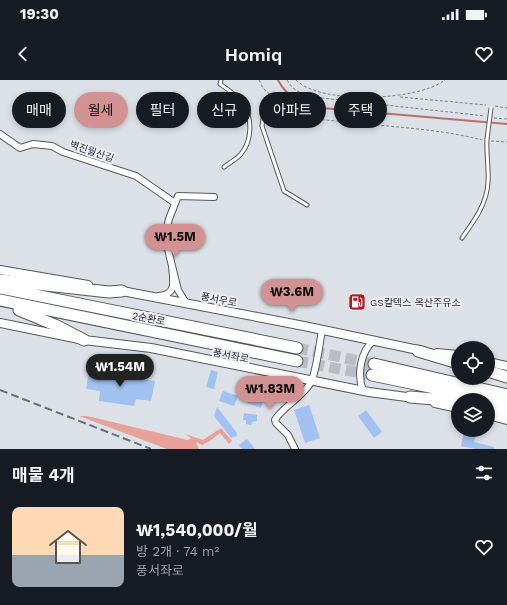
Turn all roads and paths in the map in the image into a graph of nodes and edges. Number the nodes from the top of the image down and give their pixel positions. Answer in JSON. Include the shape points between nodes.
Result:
{"nodes":[{"id":1,"x":221,"y":80,"type":"edge"},
{"id":2,"x":259,"y":80,"type":"edge"},
{"id":3,"x":287,"y":80,"type":"edge"},
{"id":4,"x":296,"y":80,"type":"edge"},
{"id":5,"x":445,"y":80,"type":"edge"},
{"id":6,"x":267,"y":92,"type":"edge"},
{"id":7,"x":397,"y":96,"type":"junction"},
{"id":8,"x":491,"y":107,"type":"junction"},
{"id":9,"x":507,"y":108,"type":"edge"},
{"id":10,"x":485,"y":116,"type":"dead end"},
{"id":11,"x":492,"y":117,"type":"dead end"},
{"id":12,"x":326,"y":119,"type":"edge"},
{"id":13,"x":507,"y":119,"type":"edge"},
{"id":14,"x":263,"y":128,"type":"edge"},
{"id":15,"x":0,"y":134,"type":"edge"},
{"id":16,"x":487,"y":140,"type":"junction"},
{"id":17,"x":507,"y":142,"type":"edge"},
{"id":18,"x":224,"y":167,"type":"dead end"},
{"id":19,"x":214,"y":197,"type":"dead end"},
{"id":20,"x":175,"y":203,"type":"junction"},
{"id":21,"x":307,"y":205,"type":"dead end"},
{"id":22,"x":462,"y":238,"type":"dead end"},
{"id":23,"x":172,"y":266,"type":"junction"},
{"id":24,"x":0,"y":270,"type":"edge"},
{"id":25,"x":0,"y":280,"type":"edge"},
{"id":26,"x":0,"y":288,"type":"edge"},
{"id":27,"x":122,"y":290,"type":"junction"},
{"id":28,"x":155,"y":296,"type":"junction"},
{"id":29,"x":0,"y":300,"type":"edge"},
{"id":30,"x":186,"y":303,"type":"junction"},
{"id":31,"x":0,"y":304,"type":"edge"},
{"id":32,"x":0,"y":323,"type":"edge"},
{"id":33,"x":322,"y":330,"type":"junction"},
{"id":34,"x":84,"y":340,"type":"junction"},
{"id":35,"x":374,"y":340,"type":"junction"},
{"id":36,"x":297,"y":348,"type":"tunnel mouth"},
{"id":37,"x":418,"y":351,"type":"junction"},
{"id":38,"x":451,"y":354,"type":"edge"},
{"id":39,"x":451,"y":360,"type":"edge"},
{"id":40,"x":297,"y":361,"type":"tunnel mouth"},
{"id":41,"x":495,"y":363,"type":"edge"},
{"id":42,"x":507,"y":366,"type":"edge"},
{"id":43,"x":495,"y":374,"type":"edge"},
{"id":44,"x":507,"y":377,"type":"edge"},
{"id":45,"x":312,"y":381,"type":"junction"},
{"id":46,"x":363,"y":391,"type":"junction"},
{"id":47,"x":507,"y":395,"type":"edge"},
{"id":48,"x":410,"y":398,"type":"junction"},
{"id":49,"x":451,"y":401,"type":"edge"},
{"id":50,"x":507,"y":403,"type":"edge"},
{"id":51,"x":451,"y":407,"type":"edge"},
{"id":52,"x":495,"y":408,"type":"edge"},
{"id":53,"x":507,"y":411,"type":"edge"},
{"id":54,"x":495,"y":417,"type":"edge"},
{"id":55,"x":507,"y":420,"type":"edge"},
{"id":56,"x":295,"y":449,"type":"edge"}],
"edges":[{"from":1,"to":18,"type":"lane","via":[[220,84],[244,106],[250,126],[249,138],[241,154]]},
{"from":2,"to":6,"type":"path"},
{"from":3,"to":10,"type":"path","via":[[298,93],[313,97]]},
{"from":4,"to":7,"type":"path","via":[[307,88],[322,93]]},
{"from":5,"to":7,"type":"path","via":[[422,91]]},
{"from":7,"to":8,"type":"path"},
{"from":8,"to":9,"type":"path"},
{"from":8,"to":16,"type":"lane","bridge":true},
{"from":11,"to":13,"type":"path"},
{"from":12,"to":16,"type":"path"},
{"from":14,"to":21,"type":"lane","via":[[284,191]]},
{"from":15,"to":20,"type":"street","name":"벽진월산길","via":[[20,148],[33,144],[52,146],[136,176]]},
{"from":16,"to":17,"type":"path"},
{"from":16,"to":22,"type":"lane","via":[[486,193],[479,212]]},
{"from":19,"to":20,"type":"street","via":[[178,196]]},
{"from":20,"to":23,"type":"street","via":[[165,236]]},
{"from":23,"to":28,"type":"street","via":[[171,291],[165,295]]},
{"from":23,"to":30,"type":"street","via":[[178,290]]},
{"from":24,"to":27,"type":"street","name":"풍서우로"},
{"from":25,"to":27,"type":"highway","via":[[109,292]]},
{"from":26,"to":36,"type":"highway","name":"2순환로"},
{"from":27,"to":28,"type":"street","name":"풍서우로"},
{"from":28,"to":30,"type":"street","name":"풍서우로"},
{"from":29,"to":40,"type":"highway","name":"2순환로"},
{"from":30,"to":33,"type":"street","name":"풍서우로"},
{"from":31,"to":34,"type":"highway","via":[[33,315]]},
{"from":32,"to":34,"type":"street","name":"풍서좌로"},
{"from":33,"to":35,"type":"street","name":"풍서우로"},
{"from":33,"to":45,"type":"street"},
{"from":34,"to":45,"type":"street","name":"풍서좌로","via":[[151,348]]},
{"from":35,"to":37,"type":"street","name":"풍서우로"},
{"from":35,"to":46,"type":"street","via":[[363,354],[359,378]]},
{"from":37,"to":38,"type":"street","name":"풍서우로"},
{"from":37,"to":39,"type":"highway"},
{"from":41,"to":42,"type":"street"},
{"from":43,"to":44,"type":"highway"},
{"from":45,"to":46,"type":"street","name":"풍서좌로"},
{"from":45,"to":56,"type":"street","via":[[275,420],[288,435]]},
{"from":46,"to":48,"type":"street","name":"풍서좌로"},
{"from":47,"to":50,"type":"highway","via":[[373,369]]},
{"from":48,"to":49,"type":"highway"},
{"from":48,"to":51,"type":"street","name":"풍서좌로"},
{"from":52,"to":53,"type":"highway"},
{"from":54,"to":55,"type":"street"}]}
